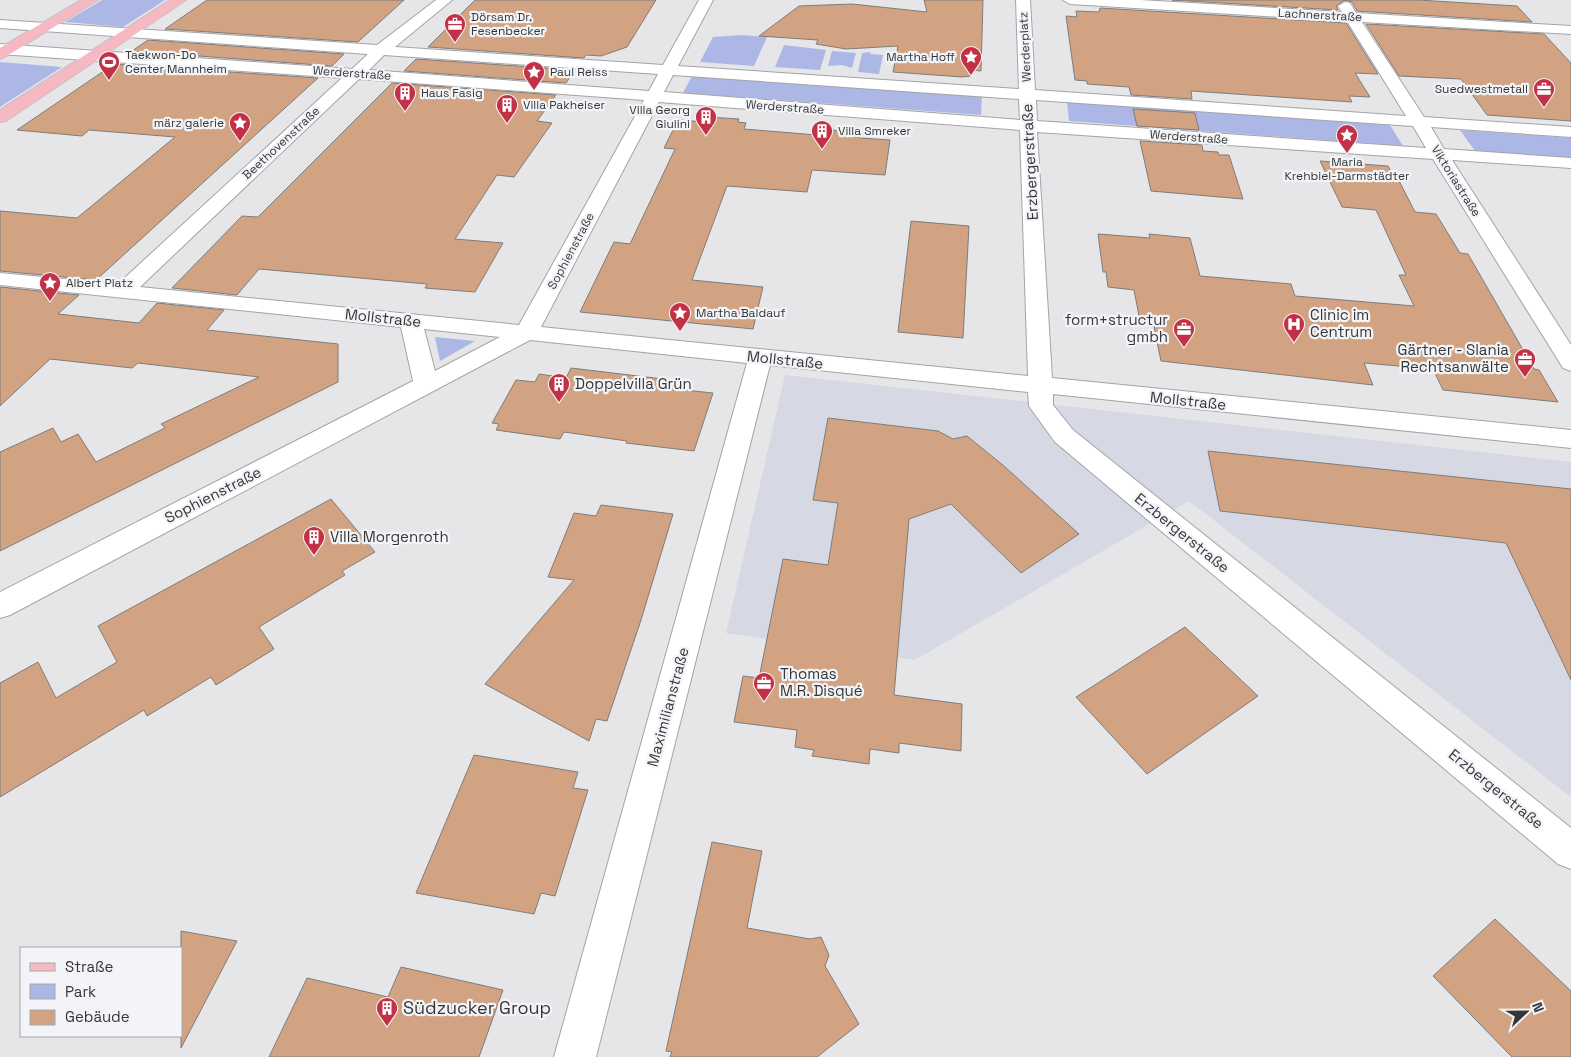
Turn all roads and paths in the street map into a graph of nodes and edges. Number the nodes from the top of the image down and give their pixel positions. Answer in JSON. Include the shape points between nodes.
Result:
{"nodes":[{"id":1,"x":91,"y":0,"type":"edge"},
{"id":2,"x":179,"y":0,"type":"edge"},
{"id":3,"x":444,"y":0,"type":"edge"},
{"id":4,"x":706,"y":0,"type":"edge"},
{"id":5,"x":1023,"y":0,"type":"edge"},
{"id":6,"x":1070,"y":0,"type":"edge"},
{"id":7,"x":1342,"y":0,"type":"edge"},
{"id":8,"x":1352,"y":17,"type":"junction"},
{"id":9,"x":0,"y":24,"type":"edge"},
{"id":10,"x":46,"y":27,"type":"junction"},
{"id":11,"x":1571,"y":30,"type":"edge"},
{"id":12,"x":130,"y":32,"type":"junction"},
{"id":13,"x":382,"y":49,"type":"junction"},
{"id":14,"x":3,"y":51,"type":"edge"},
{"id":15,"x":96,"y":54,"type":"junction"},
{"id":16,"x":669,"y":69,"type":"junction"},
{"id":17,"x":355,"y":74,"type":"junction"},
{"id":18,"x":1027,"y":94,"type":"junction"},
{"id":19,"x":654,"y":98,"type":"junction"},
{"id":20,"x":0,"y":117,"type":"edge"},
{"id":21,"x":1418,"y":121,"type":"junction"},
{"id":22,"x":1029,"y":126,"type":"junction"},
{"id":23,"x":1571,"y":132,"type":"edge"},
{"id":24,"x":1439,"y":154,"type":"junction"},
{"id":25,"x":1571,"y":163,"type":"edge"},
{"id":26,"x":0,"y":279,"type":"edge"},
{"id":27,"x":122,"y":292,"type":"junction"},
{"id":28,"x":412,"y":321,"type":"junction"},
{"id":29,"x":526,"y":333,"type":"junction"},
{"id":30,"x":760,"y":357,"type":"junction"},
{"id":31,"x":1571,"y":363,"type":"edge"},
{"id":32,"x":426,"y":384,"type":"junction"},
{"id":33,"x":1040,"y":386,"type":"junction"},
{"id":34,"x":1571,"y":439,"type":"edge"},
{"id":35,"x":0,"y":606,"type":"edge"},
{"id":36,"x":1571,"y":851,"type":"edge"},
{"id":37,"x":575,"y":1057,"type":"edge"}],
"edges":[{"from":1,"to":10,"type":"main road"},
{"from":2,"to":12,"type":"main road"},
{"from":3,"to":13,"type":"street","name":"Beethovenstraße"},
{"from":4,"to":16,"type":"street"},
{"from":5,"to":18,"type":"street","name":"Werderplatz"},
{"from":6,"to":8,"type":"street","name":"Lachnerstraße"},
{"from":7,"to":8,"type":"street","name":"Viktoriastraße"},
{"from":8,"to":11,"type":"street","name":"Lachnerstraße"},
{"from":8,"to":21,"type":"street","name":"Viktoriastraße"},
{"from":9,"to":10,"type":"street","name":"Werderstraße"},
{"from":10,"to":12,"type":"street","name":"Werderstraße"},
{"from":10,"to":14,"type":"main road"},
{"from":12,"to":13,"type":"street","name":"Werderstraße"},
{"from":12,"to":15,"type":"main road"},
{"from":13,"to":16,"type":"street","name":"Werderstraße"},
{"from":13,"to":17,"type":"street","name":"Beethovenstraße"},
{"from":14,"to":15,"type":"street","name":"Werderstraße"},
{"from":15,"to":17,"type":"street","name":"Werderstraße"},
{"from":15,"to":20,"type":"main road"},
{"from":16,"to":18,"type":"street","name":"Werderstraße"},
{"from":16,"to":19,"type":"street","name":"Sophienstraße"},
{"from":17,"to":19,"type":"street","name":"Werderstraße"},
{"from":17,"to":27,"type":"street","name":"Beethovenstraße"},
{"from":18,"to":21,"type":"street","name":"Werderstraße"},
{"from":18,"to":22,"type":"street","name":"Erzbergerstraße"},
{"from":19,"to":22,"type":"street","name":"Werderstraße"},
{"from":19,"to":29,"type":"street","name":"Sophienstraße"},
{"from":21,"to":23,"type":"street","name":"Werderstraße"},
{"from":21,"to":24,"type":"street","name":"Viktoriastraße"},
{"from":22,"to":24,"type":"street","name":"Werderstraße"},
{"from":22,"to":33,"type":"street","name":"Erzbergerstraße"},
{"from":24,"to":25,"type":"street","name":"Werderstraße"},
{"from":24,"to":31,"type":"street","name":"Viktoriastraße"},
{"from":26,"to":27,"type":"street","name":"Mollstraße"},
{"from":27,"to":28,"type":"street","name":"Mollstraße"},
{"from":28,"to":29,"type":"street","name":"Mollstraße"},
{"from":28,"to":32,"type":"street"},
{"from":29,"to":30,"type":"street","name":"Mollstraße"},
{"from":29,"to":32,"type":"street","name":"Sophienstraße"},
{"from":30,"to":33,"type":"street","name":"Mollstraße"},
{"from":30,"to":37,"type":"street","name":"Maximilianstraße"},
{"from":32,"to":35,"type":"street","name":"Sophienstraße"},
{"from":33,"to":34,"type":"street","name":"Mollstraße"},
{"from":33,"to":36,"type":"street","name":"Erzbergerstraße","via":[[1041,406],[1064,436]]}]}
